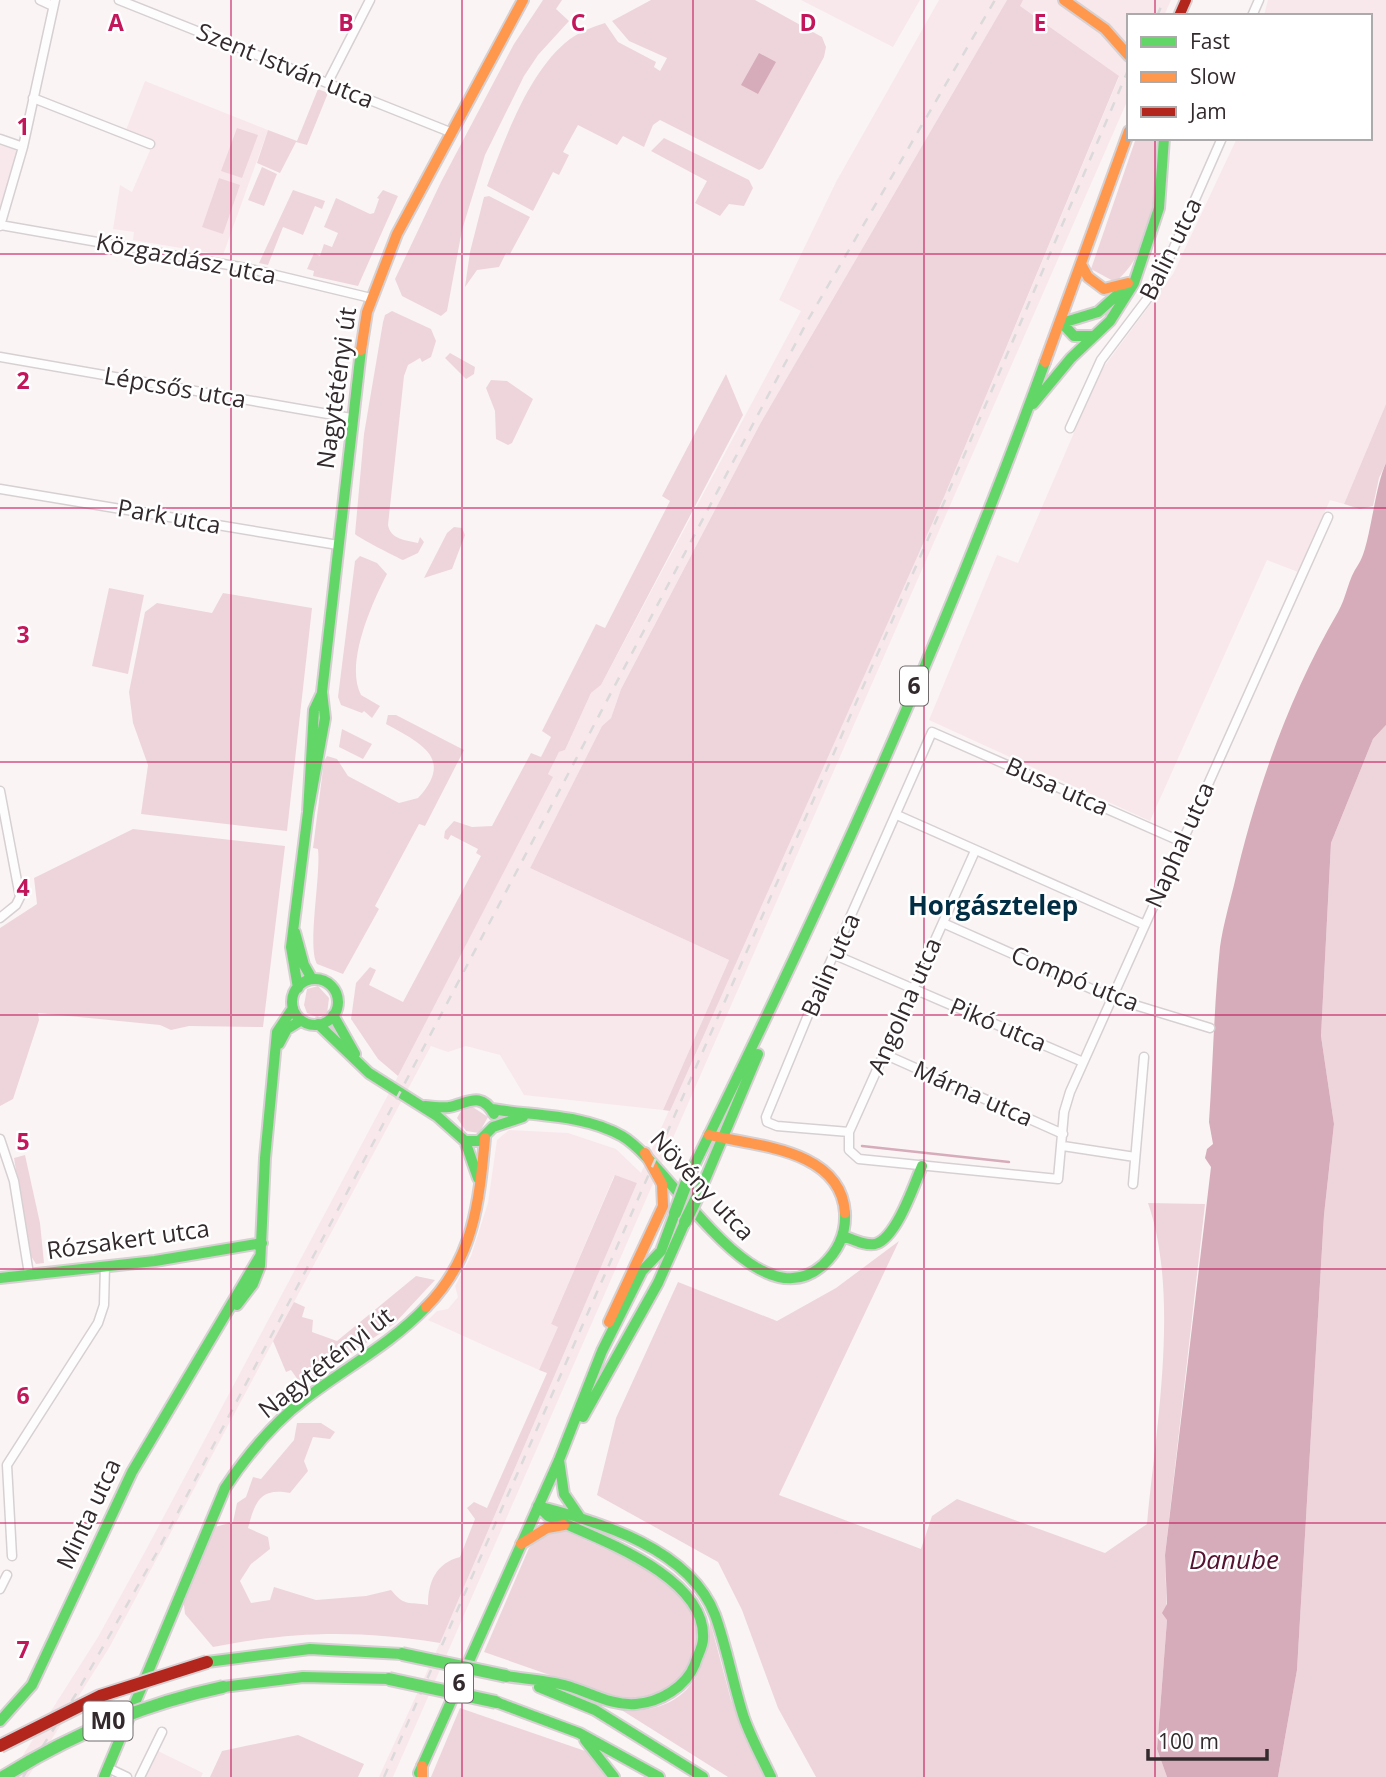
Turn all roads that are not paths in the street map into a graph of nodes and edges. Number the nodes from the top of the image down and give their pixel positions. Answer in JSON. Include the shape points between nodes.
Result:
{"nodes":[{"id":1,"x":40,"y":0,"type":"edge"},
{"id":2,"x":119,"y":0,"type":"edge"},
{"id":3,"x":370,"y":0,"type":"edge"},
{"id":4,"x":523,"y":0,"type":"edge"},
{"id":5,"x":1063,"y":0,"type":"edge"},
{"id":6,"x":54,"y":3,"type":"edge"},
{"id":7,"x":1127,"y":54,"type":"edge"},
{"id":8,"x":328,"y":82,"type":"junction"},
{"id":9,"x":33,"y":98,"type":"junction"},
{"id":10,"x":450,"y":132,"type":"junction"},
{"id":11,"x":1127,"y":137,"type":"edge"},
{"id":12,"x":0,"y":139,"type":"edge"},
{"id":13,"x":1164,"y":140,"type":"edge"},
{"id":14,"x":1221,"y":140,"type":"edge"},
{"id":15,"x":150,"y":144,"type":"dead end"},
{"id":16,"x":23,"y":147,"type":"junction"},
{"id":17,"x":0,"y":226,"type":"edge"},
{"id":18,"x":1142,"y":261,"type":"junction"},
{"id":19,"x":1082,"y":264,"type":"junction"},
{"id":20,"x":1131,"y":281,"type":"junction"},
{"id":21,"x":371,"y":298,"type":"junction"},
{"id":22,"x":1062,"y":323,"type":"junction"},
{"id":23,"x":1096,"y":335,"type":"junction"},
{"id":24,"x":0,"y":357,"type":"edge"},
{"id":25,"x":1032,"y":404,"type":"junction"},
{"id":26,"x":351,"y":418,"type":"junction"},
{"id":27,"x":1070,"y":428,"type":"dead end"},
{"id":28,"x":0,"y":489,"type":"edge"},
{"id":29,"x":1328,"y":517,"type":"dead end"},
{"id":30,"x":338,"y":545,"type":"junction"},
{"id":31,"x":932,"y":732,"type":"joint"},
{"id":32,"x":0,"y":791,"type":"edge"},
{"id":33,"x":2,"y":809,"type":"edge"},
{"id":34,"x":897,"y":814,"type":"junction"},
{"id":35,"x":1182,"y":842,"type":"junction"},
{"id":36,"x":975,"y":851,"type":"junction"},
{"id":37,"x":0,"y":906,"type":"edge"},
{"id":38,"x":1,"y":917,"type":"edge"},
{"id":39,"x":943,"y":923,"type":"junction"},
{"id":40,"x":1145,"y":925,"type":"junction"},
{"id":41,"x":295,"y":929,"type":"junction"},
{"id":42,"x":835,"y":955,"type":"junction"},
{"id":43,"x":792,"y":967,"type":"junction"},
{"id":44,"x":312,"y":979,"type":"junction"},
{"id":45,"x":298,"y":988,"type":"junction"},
{"id":46,"x":913,"y":989,"type":"junction"},
{"id":47,"x":1112,"y":998,"type":"junction"},
{"id":48,"x":293,"y":1008,"type":"junction"},
{"id":49,"x":333,"y":1015,"type":"junction"},
{"id":50,"x":300,"y":1021,"type":"junction"},
{"id":51,"x":318,"y":1024,"type":"junction"},
{"id":52,"x":1210,"y":1028,"type":"dead end"},
{"id":53,"x":275,"y":1053,"type":"junction"},
{"id":54,"x":884,"y":1054,"type":"junction"},
{"id":55,"x":1144,"y":1057,"type":"dead end"},
{"id":56,"x":1083,"y":1062,"type":"junction"},
{"id":57,"x":360,"y":1063,"type":"junction"},
{"id":58,"x":455,"y":1105,"type":"junction"},
{"id":59,"x":424,"y":1106,"type":"junction"},
{"id":60,"x":492,"y":1109,"type":"junction"},
{"id":61,"x":529,"y":1115,"type":"junction"},
{"id":62,"x":450,"y":1126,"type":"junction"},
{"id":63,"x":494,"y":1127,"type":"junction"},
{"id":64,"x":849,"y":1132,"type":"junction"},
{"id":65,"x":1063,"y":1134,"type":"junction"},
{"id":66,"x":709,"y":1135,"type":"junction"},
{"id":67,"x":485,"y":1138,"type":"junction"},
{"id":68,"x":0,"y":1139,"type":"edge"},
{"id":69,"x":724,"y":1139,"type":"junction"},
{"id":70,"x":465,"y":1141,"type":"junction"},
{"id":71,"x":1063,"y":1146,"type":"junction"},
{"id":72,"x":645,"y":1153,"type":"junction"},
{"id":73,"x":1135,"y":1157,"type":"junction"},
{"id":74,"x":922,"y":1166,"type":"junction"},
{"id":75,"x":480,"y":1184,"type":"junction"},
{"id":76,"x":1133,"y":1184,"type":"dead end"},
{"id":77,"x":844,"y":1236,"type":"junction"},
{"id":78,"x":262,"y":1242,"type":"junction"},
{"id":79,"x":105,"y":1266,"type":"junction"},
{"id":80,"x":29,"y":1274,"type":"junction"},
{"id":81,"x":0,"y":1278,"type":"edge"},
{"id":82,"x":603,"y":1351,"type":"junction"},
{"id":83,"x":561,"y":1456,"type":"junction"},
{"id":84,"x":4,"y":1467,"type":"edge"},
{"id":85,"x":538,"y":1506,"type":"junction"},
{"id":86,"x":580,"y":1517,"type":"junction"},
{"id":87,"x":564,"y":1525,"type":"junction"},
{"id":88,"x":521,"y":1544,"type":"junction"},
{"id":89,"x":12,"y":1556,"type":"dead end"},
{"id":90,"x":6,"y":1575,"type":"dead end"},
{"id":91,"x":0,"y":1589,"type":"edge"},
{"id":92,"x":506,"y":1676,"type":"junction"},
{"id":93,"x":0,"y":1721,"type":"edge"},
{"id":94,"x":162,"y":1732,"type":"dead end"},
{"id":95,"x":579,"y":1733,"type":"junction"},
{"id":96,"x":0,"y":1746,"type":"edge"},
{"id":97,"x":106,"y":1772,"type":"edge"},
{"id":98,"x":421,"y":1773,"type":"edge"},
{"id":99,"x":4,"y":1777,"type":"edge"},
{"id":100,"x":127,"y":1777,"type":"edge"},
{"id":101,"x":140,"y":1777,"type":"edge"},
{"id":102,"x":614,"y":1777,"type":"edge"},
{"id":103,"x":659,"y":1777,"type":"edge"},
{"id":104,"x":703,"y":1777,"type":"edge"},
{"id":105,"x":771,"y":1777,"type":"edge"}],
"edges":[{"from":1,"to":6,"type":"street"},
{"from":2,"to":8,"type":"street","name":"Szent István utca"},
{"from":3,"to":8,"type":"street"},
{"from":4,"to":10,"type":"main road","name":"Nagytétényi út"},
{"from":5,"to":7,"type":"main road","via":[[1105,29]]},
{"from":6,"to":9,"type":"street"},
{"from":8,"to":10,"type":"street","name":"Szent István utca"},
{"from":9,"to":15,"type":"street"},
{"from":9,"to":16,"type":"street"},
{"from":10,"to":21,"type":"main road","name":"Nagytétényi út","via":[[397,234]]},
{"from":11,"to":19,"type":"main road","number":"6"},
{"from":12,"to":16,"type":"street"},
{"from":13,"to":18,"type":"main road","via":[[1161,204]]},
{"from":14,"to":27,"type":"street","name":"Balin utca","via":[[1157,286],[1101,360]]},
{"from":16,"to":17,"type":"street"},
{"from":17,"to":21,"type":"street","name":"Közgazdász utca","via":[[246,268]]},
{"from":18,"to":20,"type":"main road"},
{"from":18,"to":23,"type":"main road","via":[[1122,306]]},
{"from":19,"to":20,"type":"main road","via":[[1104,289]]},
{"from":19,"to":22,"type":"main road","number":"6"},
{"from":20,"to":22,"type":"main road","via":[[1101,312]]},
{"from":21,"to":26,"type":"main road","name":"Nagytétényi út"},
{"from":22,"to":23,"type":"main road","via":[[1074,336]]},
{"from":22,"to":25,"type":"main road","number":"6"},
{"from":23,"to":25,"type":"main road"},
{"from":24,"to":26,"type":"street","name":"Lépcsős utca"},
{"from":25,"to":43,"type":"main road","number":"6","via":[[994,503]]},
{"from":26,"to":30,"type":"main road","name":"Nagytétényi út"},
{"from":28,"to":30,"type":"street","name":"Park utca"},
{"from":29,"to":35,"type":"street","name":"Naphal utca"},
{"from":30,"to":41,"type":"main road","name":"Nagytétényi út","via":[[322,692],[325,718],[308,812]]},
{"from":31,"to":34,"type":"street","name":"Balin utca"},
{"from":31,"to":35,"type":"street","name":"Busa utca"},
{"from":32,"to":33,"type":"street"},
{"from":33,"to":38,"type":"street","via":[[20,897]]},
{"from":34,"to":36,"type":"street"},
{"from":34,"to":42,"type":"street","name":"Balin utca"},
{"from":35,"to":40,"type":"street","name":"Naphal utca"},
{"from":36,"to":39,"type":"street","name":"Angolna utca"},
{"from":36,"to":40,"type":"street"},
{"from":37,"to":38,"type":"street"},
{"from":39,"to":46,"type":"street","name":"Angolna utca"},
{"from":39,"to":47,"type":"street","name":"Compó utca"},
{"from":40,"to":47,"type":"street","name":"Naphal utca"},
{"from":41,"to":44,"type":"main road","name":"Nagytétényi út"},
{"from":41,"to":45,"type":"main road","name":"Nagytétényi út","via":[[291,961]]},
{"from":42,"to":46,"type":"street","name":"Pikó utca"},
{"from":42,"to":64,"type":"street","name":"Balin utca","via":[[766,1117],[777,1126]]},
{"from":43,"to":66,"type":"main road","number":"6"},
{"from":43,"to":69,"type":"main road","number":"6"},
{"from":44,"to":45,"type":"main road"},
{"from":44,"to":49,"type":"main road","via":[[327,981],[335,989],[338,1004]]},
{"from":45,"to":48,"type":"main road","name":"Nagytétényi út"},
{"from":46,"to":54,"type":"street","name":"Angolna utca"},
{"from":46,"to":56,"type":"street","name":"Pikó utca"},
{"from":47,"to":52,"type":"street","name":"Compó utca"},
{"from":47,"to":56,"type":"street","name":"Naphal utca"},
{"from":48,"to":50,"type":"main road"},
{"from":48,"to":53,"type":"main road","name":"Nagytétényi út","via":[[277,1032]]},
{"from":49,"to":51,"type":"main road"},
{"from":49,"to":57,"type":"main road","name":"Növény utca"},
{"from":50,"to":51,"type":"main road"},
{"from":50,"to":53,"type":"main road","name":"Nagytétényi út","via":[[287,1029]]},
{"from":51,"to":57,"type":"main road","name":"Növény utca"},
{"from":53,"to":78,"type":"main road","name":"Nagytétényi út"},
{"from":54,"to":64,"type":"street","name":"Angolna utca"},
{"from":54,"to":65,"type":"street","name":"Márna utca"},
{"from":55,"to":73,"type":"street"},
{"from":56,"to":65,"type":"street","name":"Naphal utca","via":[[1064,1112]]},
{"from":57,"to":59,"type":"main road","name":"Növény utca","via":[[389,1088]]},
{"from":58,"to":59,"type":"main road","name":"Növény utca"},
{"from":58,"to":60,"type":"main road","name":"Növény utca","via":[[474,1097]]},
{"from":58,"to":62,"type":"main road"},
{"from":59,"to":62,"type":"main road","name":"Növény utca"},
{"from":60,"to":61,"type":"main road","name":"Növény utca"},
{"from":60,"to":63,"type":"main road"},
{"from":61,"to":63,"type":"main road","name":"Növény utca"},
{"from":61,"to":72,"type":"main road","name":"Növény utca","via":[[597,1126],[621,1135]]},
{"from":62,"to":70,"type":"main road","name":"Növény utca"},
{"from":63,"to":67,"type":"main road"},
{"from":64,"to":74,"type":"street","via":[[849,1150],[859,1158]]},
{"from":65,"to":71,"type":"street","name":"Naphal utca"},
{"from":66,"to":69,"type":"main road","name":"Növény utca"},
{"from":66,"to":82,"type":"main road","number":"6","bridge":true,"via":[[661,1251],[642,1271]]},
{"from":67,"to":70,"type":"main road"},
{"from":67,"to":75,"type":"main road","name":"Nagytétényi út"},
{"from":68,"to":80,"type":"street","via":[[14,1181]]},
{"from":69,"to":77,"type":"main road","name":"Növény utca","via":[[789,1153],[823,1170],[843,1197]]},
{"from":69,"to":83,"type":"main road","number":"6","bridge":true,"via":[[658,1283]]},
{"from":70,"to":75,"type":"main road","name":"Nagytétényi út"},
{"from":71,"to":73,"type":"street"},
{"from":71,"to":74,"type":"street","name":"Naphal utca","via":[[1058,1180]]},
{"from":72,"to":77,"type":"main road","name":"Növény utca","via":[[726,1244],[758,1269],[783,1277],[814,1271],[833,1256]]},
{"from":72,"to":82,"type":"main road","via":[[662,1184],[663,1206],[611,1315]]},
{"from":73,"to":76,"type":"street"},
{"from":74,"to":77,"type":"main road","via":[[893,1229],[882,1242],[870,1244]]},
{"from":75,"to":97,"type":"main road","name":"Nagytétényi út","via":[[473,1231],[441,1294],[411,1324],[292,1410],[231,1478]]},
{"from":78,"to":79,"type":"main road","name":"Rózsakert utca"},
{"from":78,"to":93,"type":"main road","name":"Minta utca","via":[[253,1284],[219,1325],[132,1472],[32,1685]]},
{"from":79,"to":80,"type":"main road","name":"Rózsakert utca"},
{"from":79,"to":84,"type":"street","via":[[103,1314]]},
{"from":80,"to":81,"type":"main road","name":"Rózsakert utca"},
{"from":82,"to":83,"type":"main road","number":"6"},
{"from":83,"to":85,"type":"main road","number":"6"},
{"from":83,"to":86,"type":"main road","via":[[564,1494]]},
{"from":84,"to":89,"type":"street"},
{"from":85,"to":86,"type":"main road"},
{"from":85,"to":87,"type":"main road"},
{"from":85,"to":88,"type":"main road","number":"6"},
{"from":86,"to":105,"type":"main road","via":[[667,1558],[704,1594],[719,1626],[745,1721]]},
{"from":87,"to":88,"type":"main road","via":[[547,1528]]},
{"from":87,"to":92,"type":"main road","via":[[652,1565],[682,1587],[701,1624],[699,1656],[683,1683],[649,1702],[614,1701],[567,1685]]},
{"from":88,"to":98,"type":"main road","number":"6"},
{"from":90,"to":91,"type":"street"},
{"from":92,"to":96,"type":"main road","number":"M0","bridge":true,"via":[[402,1654],[310,1649],[207,1662],[148,1677],[91,1699]]},
{"from":92,"to":104,"type":"main road","number":"M0","via":[[595,1710]]},
{"from":94,"to":101,"type":"street"},
{"from":95,"to":99,"type":"main road","number":"M0","bridge":true,"via":[[496,1702],[389,1679],[303,1678],[223,1687],[170,1699],[99,1724]]},
{"from":95,"to":102,"type":"main road"},
{"from":95,"to":103,"type":"main road","number":"M0"},
{"from":97,"to":100,"type":"street","name":"Nagytétényi út"}]}
